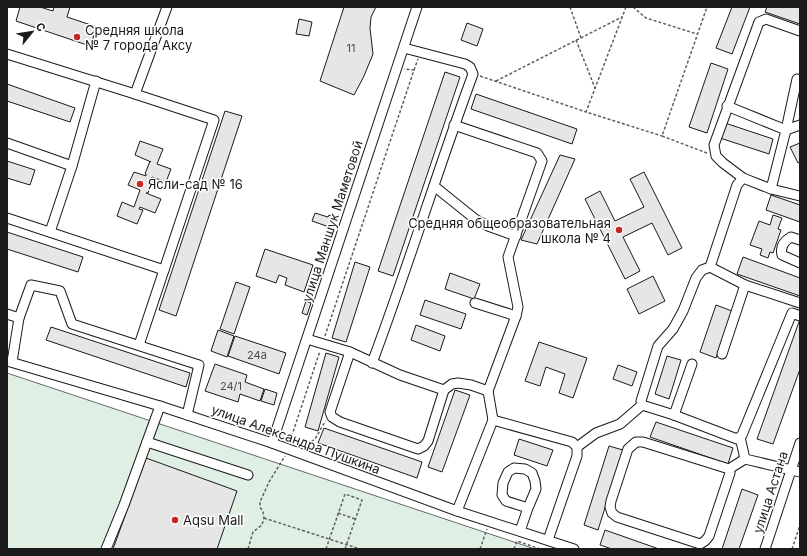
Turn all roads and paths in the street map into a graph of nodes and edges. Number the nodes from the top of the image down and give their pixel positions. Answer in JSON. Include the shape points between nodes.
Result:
{"nodes":[{"id":1,"x":167,"y":7,"type":"edge"},
{"id":2,"x":417,"y":7,"type":"edge"},
{"id":3,"x":570,"y":7,"type":"edge"},
{"id":4,"x":626,"y":7,"type":"edge"},
{"id":5,"x":633,"y":7,"type":"edge"},
{"id":6,"x":707,"y":7,"type":"edge"},
{"id":7,"x":622,"y":17,"type":"junction"},
{"id":8,"x":800,"y":31,"type":"edge"},
{"id":9,"x":697,"y":34,"type":"junction"},
{"id":10,"x":581,"y":38,"type":"junction"},
{"id":11,"x":576,"y":40,"type":"junction"},
{"id":12,"x":404,"y":48,"type":"junction"},
{"id":13,"x":421,"y":52,"type":"junction"},
{"id":14,"x":7,"y":54,"type":"edge"},
{"id":15,"x":397,"y":68,"type":"junction"},
{"id":16,"x":414,"y":70,"type":"junction"},
{"id":17,"x":473,"y":74,"type":"junction"},
{"id":18,"x":799,"y":77,"type":"edge"},
{"id":19,"x":96,"y":81,"type":"junction"},
{"id":20,"x":496,"y":81,"type":"junction"},
{"id":21,"x":595,"y":88,"type":"junction"},
{"id":22,"x":136,"y":94,"type":"junction"},
{"id":23,"x":727,"y":106,"type":"junction"},
{"id":24,"x":586,"y":112,"type":"junction"},
{"id":25,"x":454,"y":125,"type":"junction"},
{"id":26,"x":800,"y":125,"type":"edge"},
{"id":27,"x":786,"y":130,"type":"junction"},
{"id":28,"x":662,"y":136,"type":"junction"},
{"id":29,"x":7,"y":143,"type":"edge"},
{"id":30,"x":716,"y":156,"type":"junction"},
{"id":31,"x":72,"y":166,"type":"junction"},
{"id":32,"x":743,"y":178,"type":"junction"},
{"id":33,"x":434,"y":186,"type":"junction"},
{"id":34,"x":771,"y":189,"type":"junction"},
{"id":35,"x":800,"y":196,"type":"edge"},
{"id":36,"x":7,"y":218,"type":"edge"},
{"id":37,"x":50,"y":232,"type":"junction"},
{"id":38,"x":516,"y":236,"type":"junction"},
{"id":39,"x":800,"y":240,"type":"edge"},
{"id":40,"x":800,"y":263,"type":"edge"},
{"id":41,"x":710,"y":266,"type":"junction"},
{"id":42,"x":164,"y":270,"type":"junction"},
{"id":43,"x":745,"y":285,"type":"junction"},
{"id":44,"x":475,"y":303,"type":"dead end"},
{"id":45,"x":800,"y":303,"type":"edge"},
{"id":46,"x":7,"y":314,"type":"edge"},
{"id":47,"x":516,"y":316,"type":"junction"},
{"id":48,"x":800,"y":316,"type":"edge"},
{"id":49,"x":19,"y":318,"type":"junction"},
{"id":50,"x":307,"y":339,"type":"junction"},
{"id":51,"x":322,"y":344,"type":"junction"},
{"id":52,"x":139,"y":345,"type":"junction"},
{"id":53,"x":350,"y":352,"type":"junction"},
{"id":54,"x":722,"y":354,"type":"dead end"},
{"id":55,"x":10,"y":362,"type":"edge"},
{"id":56,"x":372,"y":363,"type":"junction"},
{"id":57,"x":692,"y":364,"type":"dead end"},
{"id":58,"x":444,"y":390,"type":"junction"},
{"id":59,"x":488,"y":391,"type":"junction"},
{"id":60,"x":642,"y":405,"type":"junction"},
{"id":61,"x":160,"y":406,"type":"junction"},
{"id":62,"x":188,"y":415,"type":"junction"},
{"id":63,"x":674,"y":415,"type":"junction"},
{"id":64,"x":332,"y":417,"type":"junction"},
{"id":65,"x":493,"y":420,"type":"junction"},
{"id":66,"x":740,"y":437,"type":"junction"},
{"id":67,"x":147,"y":442,"type":"junction"},
{"id":68,"x":272,"y":443,"type":"junction"},
{"id":69,"x":800,"y":443,"type":"edge"},
{"id":70,"x":302,"y":445,"type":"dead end"},
{"id":71,"x":577,"y":447,"type":"junction"},
{"id":72,"x":744,"y":459,"type":"junction"},
{"id":73,"x":729,"y":470,"type":"junction"},
{"id":74,"x":796,"y":471,"type":"edge"},
{"id":75,"x":248,"y":476,"type":"dead end"},
{"id":76,"x":528,"y":508,"type":"junction"},
{"id":77,"x":457,"y":511,"type":"junction"},
{"id":78,"x":338,"y":513,"type":"junction"},
{"id":79,"x":264,"y":518,"type":"dead end"},
{"id":80,"x":355,"y":519,"type":"junction"},
{"id":81,"x":489,"y":521,"type":"junction"},
{"id":82,"x":800,"y":525,"type":"edge"},
{"id":83,"x":520,"y":531,"type":"junction"},
{"id":84,"x":329,"y":539,"type":"junction"},
{"id":85,"x":548,"y":540,"type":"junction"},
{"id":86,"x":346,"y":545,"type":"junction"},
{"id":87,"x":106,"y":549,"type":"edge"},
{"id":88,"x":326,"y":549,"type":"edge"},
{"id":89,"x":345,"y":549,"type":"edge"},
{"id":90,"x":360,"y":549,"type":"edge"},
{"id":91,"x":480,"y":549,"type":"edge"},
{"id":92,"x":514,"y":549,"type":"edge"},
{"id":93,"x":540,"y":549,"type":"edge"},
{"id":94,"x":574,"y":549,"type":"edge"},
{"id":95,"x":765,"y":549,"type":"edge"},
{"id":96,"x":792,"y":549,"type":"edge"}],
"edges":[{"from":1,"to":22,"type":"street"},
{"from":2,"to":12,"type":"street","name":"улица Маншук Маметовой"},
{"from":3,"to":10,"type":"path"},
{"from":4,"to":7,"type":"path"},
{"from":5,"to":9,"type":"path","via":[[646,18]]},
{"from":6,"to":9,"type":"path"},
{"from":7,"to":10,"type":"path"},
{"from":7,"to":21,"type":"path"},
{"from":8,"to":23,"type":"street","via":[[766,19],[759,22]]},
{"from":9,"to":28,"type":"path"},
{"from":10,"to":11,"type":"path"},
{"from":11,"to":20,"type":"path"},
{"from":11,"to":21,"type":"path"},
{"from":12,"to":13,"type":"street"},
{"from":12,"to":15,"type":"street","name":"улица Маншук Маметовой"},
{"from":13,"to":16,"type":"path"},
{"from":13,"to":17,"type":"street","via":[[465,64]]},
{"from":14,"to":19,"type":"street"},
{"from":15,"to":16,"type":"path"},
{"from":15,"to":50,"type":"street","name":"улица Маншук Маметовой"},
{"from":16,"to":51,"type":"path"},
{"from":17,"to":20,"type":"path"},
{"from":17,"to":25,"type":"street"},
{"from":18,"to":27,"type":"street"},
{"from":19,"to":22,"type":"street"},
{"from":19,"to":31,"type":"street"},
{"from":20,"to":24,"type":"path"},
{"from":21,"to":24,"type":"path"},
{"from":22,"to":42,"type":"street","via":[[214,120]]},
{"from":23,"to":27,"type":"street"},
{"from":23,"to":30,"type":"street","via":[[714,145]]},
{"from":24,"to":28,"type":"path"},
{"from":25,"to":33,"type":"street"},
{"from":25,"to":38,"type":"street","via":[[537,153],[540,157],[542,161]]},
{"from":26,"to":27,"type":"street"},
{"from":27,"to":34,"type":"street"},
{"from":28,"to":30,"type":"path"},
{"from":29,"to":31,"type":"street"},
{"from":30,"to":32,"type":"street"},
{"from":31,"to":37,"type":"street"},
{"from":32,"to":34,"type":"street"},
{"from":32,"to":41,"type":"street","via":[[737,185]]},
{"from":33,"to":38,"type":"street","via":[[475,219]]},
{"from":33,"to":56,"type":"street"},
{"from":34,"to":35,"type":"street"},
{"from":36,"to":37,"type":"street"},
{"from":37,"to":42,"type":"street"},
{"from":38,"to":47,"type":"street","via":[[508,257],[518,306]]},
{"from":39,"to":40,"type":"street","via":[[791,237],[781,249],[782,255]]},
{"from":41,"to":43,"type":"street"},
{"from":41,"to":60,"type":"street","via":[[702,270],[696,278],[673,329],[658,346],[641,401]]},
{"from":42,"to":52,"type":"street"},
{"from":43,"to":45,"type":"street"},
{"from":43,"to":54,"type":"street"},
{"from":44,"to":47,"type":"street"},
{"from":46,"to":49,"type":"street"},
{"from":47,"to":59,"type":"street"},
{"from":48,"to":66,"type":"street","via":[[792,313]]},
{"from":49,"to":52,"type":"street","via":[[31,285],[60,291],[72,324]]},
{"from":49,"to":55,"type":"street"},
{"from":50,"to":51,"type":"street"},
{"from":50,"to":68,"type":"street","name":"улица Маншук Маметовой"},
{"from":51,"to":53,"type":"street"},
{"from":52,"to":62,"type":"street","via":[[199,365]]},
{"from":53,"to":56,"type":"street"},
{"from":53,"to":64,"type":"street","via":[[330,412]]},
{"from":55,"to":61,"type":"street","name":"улица Александра Пушкина"},
{"from":56,"to":58,"type":"street"},
{"from":57,"to":63,"type":"street"},
{"from":58,"to":59,"type":"street","via":[[458,383]]},
{"from":58,"to":64,"type":"street","via":[[428,441],[418,449]]},
{"from":59,"to":65,"type":"street"},
{"from":60,"to":63,"type":"street"},
{"from":60,"to":71,"type":"street","via":[[620,424],[596,433]]},
{"from":61,"to":62,"type":"street","name":"улица Александра Пушкина"},
{"from":61,"to":67,"type":"street"},
{"from":62,"to":68,"type":"street","name":"улица Александра Пушкина"},
{"from":63,"to":66,"type":"street","via":[[737,439]]},
{"from":64,"to":70,"type":"path","via":[[324,424],[315,440]]},
{"from":65,"to":71,"type":"street","via":[[572,442]]},
{"from":65,"to":77,"type":"street"},
{"from":66,"to":72,"type":"street"},
{"from":67,"to":75,"type":"street"},
{"from":67,"to":87,"type":"street"},
{"from":68,"to":77,"type":"street","name":"улица Александра Пушкина"},
{"from":69,"to":74,"type":"street","name":"улица Астана"},
{"from":71,"to":85,"type":"street","via":[[577,456]]},
{"from":72,"to":73,"type":"street"},
{"from":72,"to":74,"type":"street"},
{"from":73,"to":73,"type":"street","via":[[709,536],[700,544],[612,513],[611,501],[628,449],[636,442],[643,442]]},
{"from":74,"to":95,"type":"street","name":"улица Астана"},
{"from":76,"to":76,"type":"street","via":[[536,489],[536,481],[532,473],[514,468],[508,472],[503,483],[502,495],[506,501]]},
{"from":76,"to":83,"type":"street"},
{"from":77,"to":81,"type":"street","name":"улица Александра Пушкина"},
{"from":78,"to":80,"type":"path"},
{"from":78,"to":80,"type":"path","via":[[345,494],[362,500]]},
{"from":78,"to":84,"type":"path"},
{"from":79,"to":84,"type":"path"},
{"from":80,"to":86,"type":"path"},
{"from":81,"to":83,"type":"street","name":"улица Александра Пушкина"},
{"from":81,"to":91,"type":"path"},
{"from":82,"to":96,"type":"path"},
{"from":83,"to":85,"type":"street","name":"улица Александра Пушкина"},
{"from":84,"to":86,"type":"path"},
{"from":84,"to":88,"type":"path"},
{"from":85,"to":94,"type":"street","name":"улица Александра Пушкина"},
{"from":86,"to":89,"type":"path"},
{"from":86,"to":90,"type":"path"},
{"from":92,"to":93,"type":"path","via":[[517,541]]}]}
